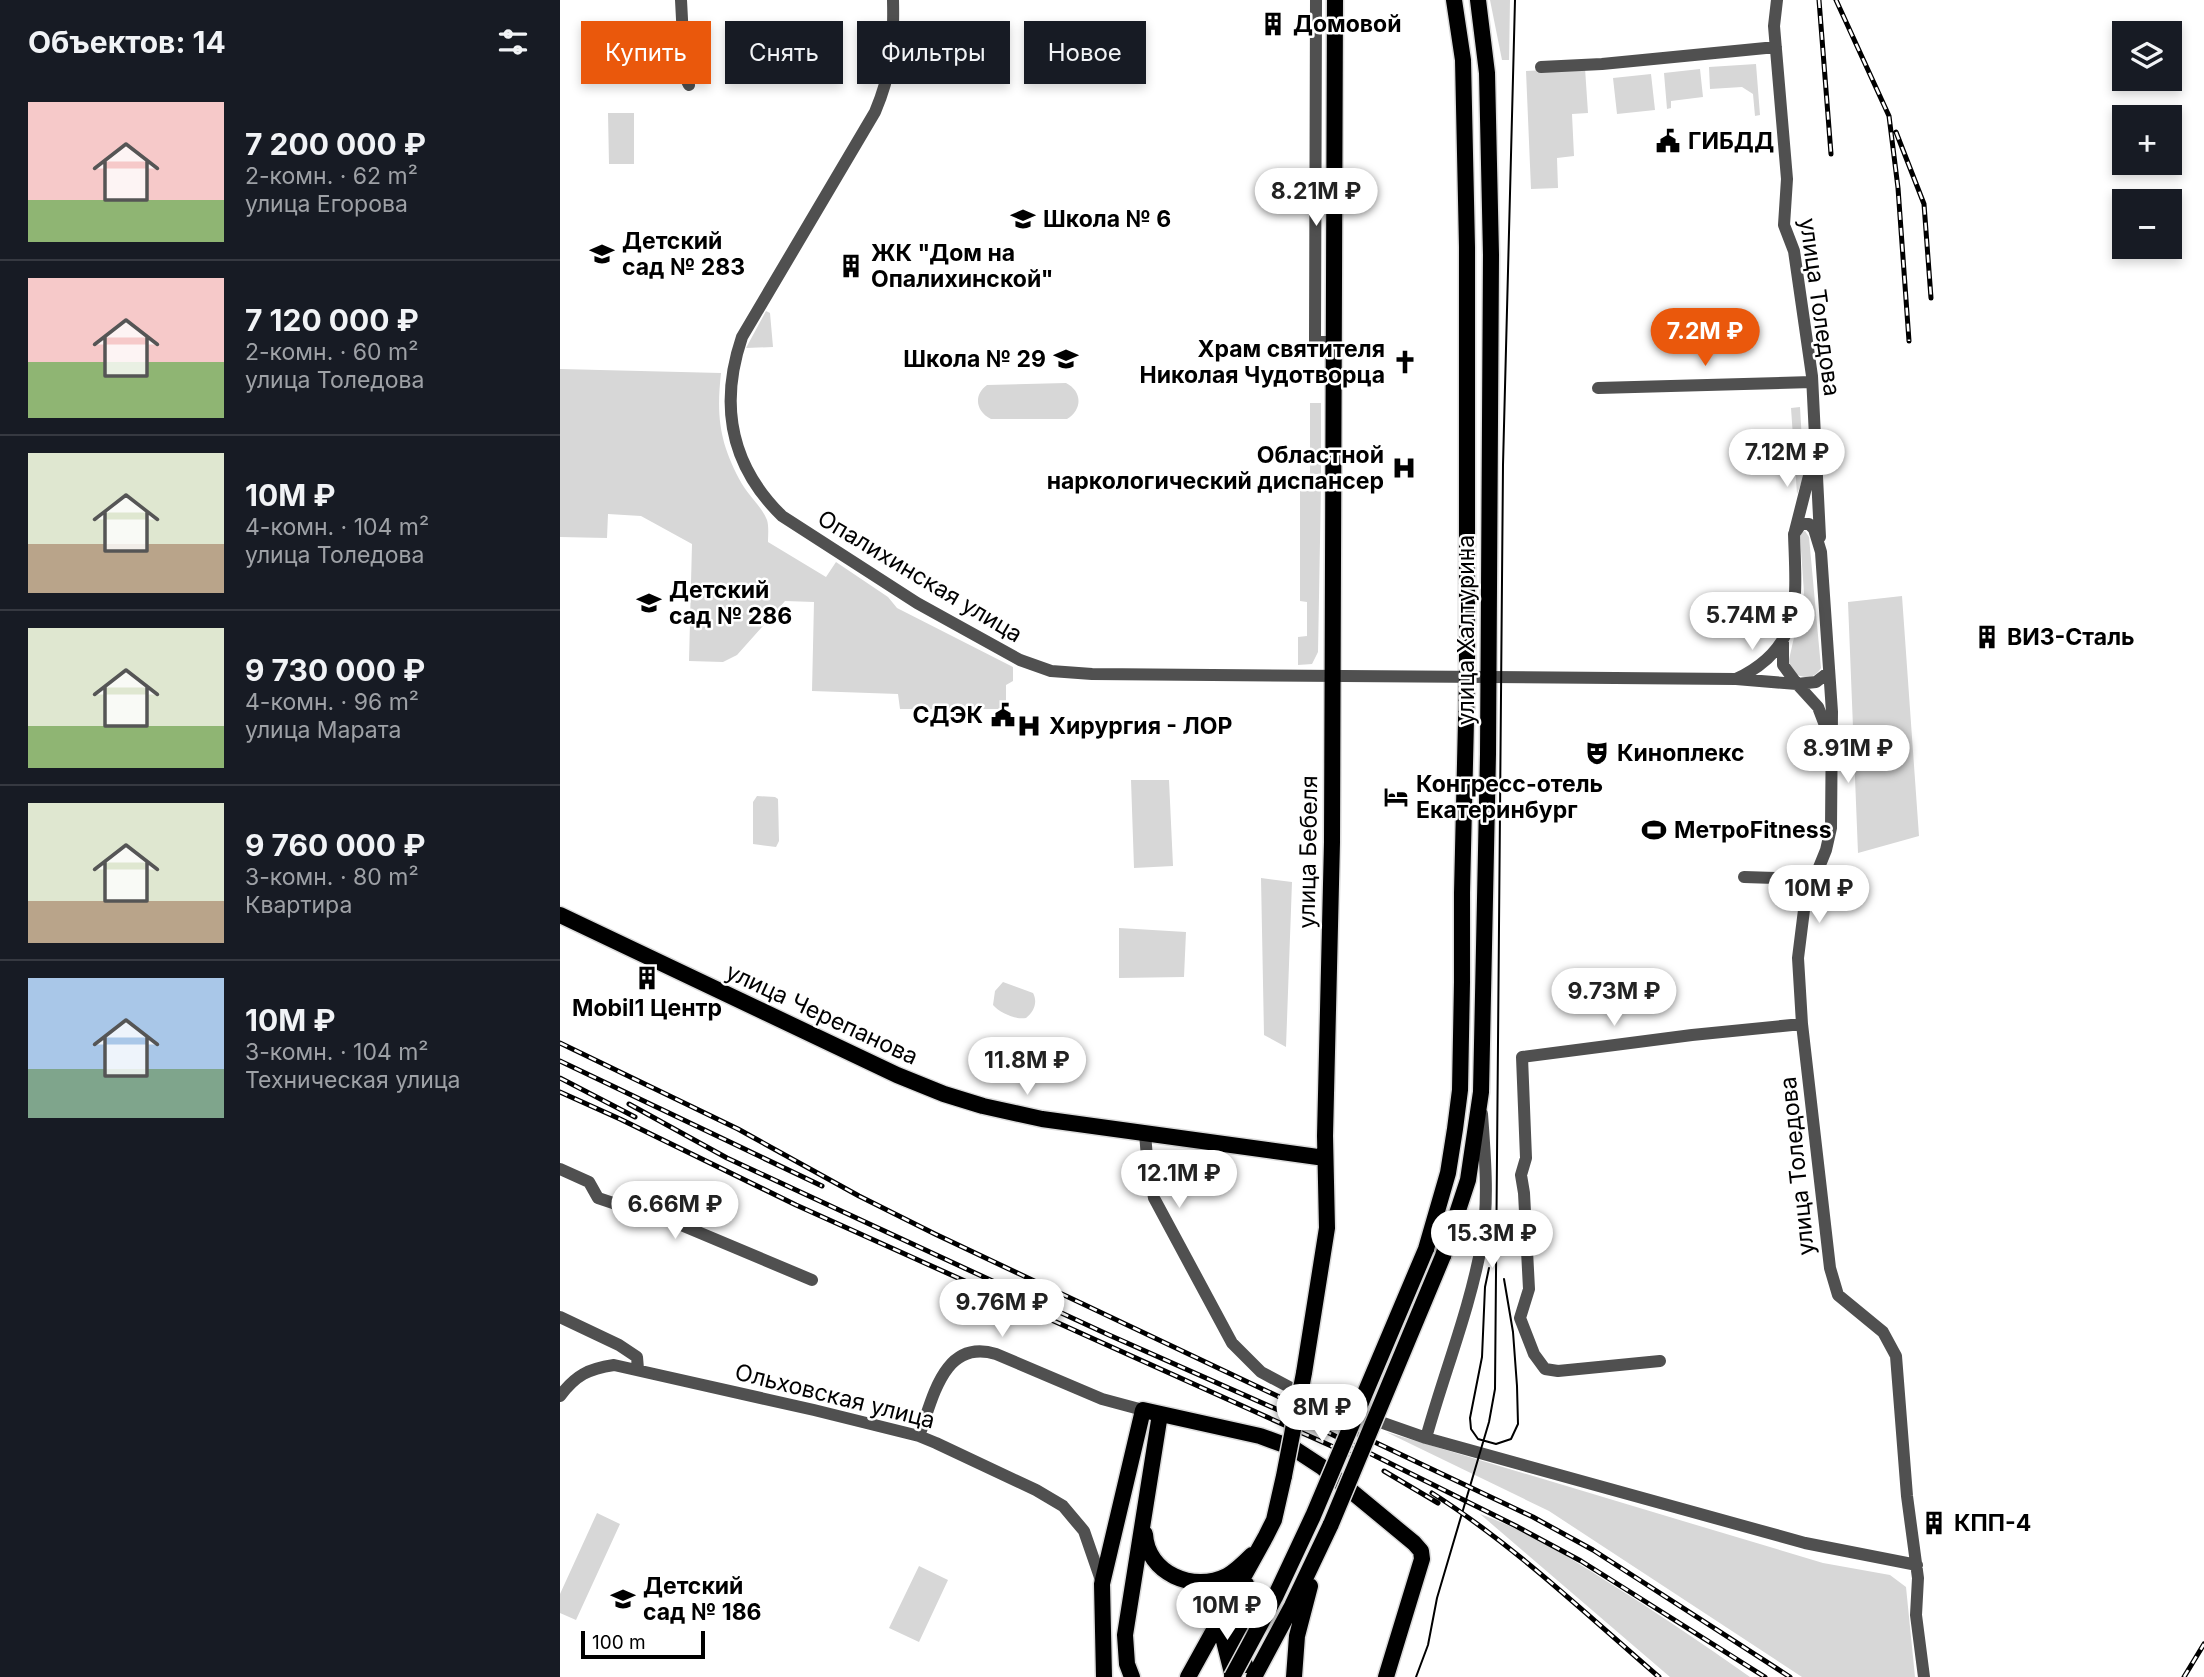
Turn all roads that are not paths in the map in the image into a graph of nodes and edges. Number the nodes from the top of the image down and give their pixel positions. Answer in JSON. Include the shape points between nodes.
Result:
{"nodes":[{"id":1,"x":681,"y":0,"type":"edge"},
{"id":2,"x":893,"y":0,"type":"edge"},
{"id":3,"x":1316,"y":0,"type":"edge"},
{"id":4,"x":1335,"y":0,"type":"edge"},
{"id":5,"x":1454,"y":0,"type":"edge"},
{"id":6,"x":1478,"y":0,"type":"edge"},
{"id":7,"x":1777,"y":0,"type":"edge"},
{"id":8,"x":1776,"y":47,"type":"junction"},
{"id":9,"x":1541,"y":67,"type":"dead end"},
{"id":10,"x":689,"y":85,"type":"dead end"},
{"id":11,"x":1335,"y":342,"type":"junction"},
{"id":12,"x":1812,"y":382,"type":"junction"},
{"id":13,"x":1598,"y":388,"type":"dead end"},
{"id":14,"x":1815,"y":454,"type":"junction"},
{"id":15,"x":1794,"y":534,"type":"junction"},
{"id":16,"x":1821,"y":552,"type":"junction"},
{"id":17,"x":1783,"y":642,"type":"junction"},
{"id":18,"x":1829,"y":671,"type":"junction"},
{"id":19,"x":1333,"y":676,"type":"junction"},
{"id":20,"x":1467,"y":677,"type":"junction"},
{"id":21,"x":1489,"y":677,"type":"junction"},
{"id":22,"x":1736,"y":679,"type":"junction"},
{"id":23,"x":1797,"y":684,"type":"junction"},
{"id":24,"x":1831,"y":741,"type":"junction"},
{"id":25,"x":1817,"y":872,"type":"junction"},
{"id":26,"x":1744,"y":877,"type":"dead end"},
{"id":27,"x":560,"y":915,"type":"edge"},
{"id":28,"x":1802,"y":1024,"type":"junction"},
{"id":29,"x":1481,"y":1093,"type":"junction"},
{"id":30,"x":1145,"y":1133,"type":"junction"},
{"id":31,"x":1325,"y":1158,"type":"junction"},
{"id":32,"x":560,"y":1169,"type":"edge"},
{"id":33,"x":812,"y":1280,"type":"dead end"},
{"id":34,"x":560,"y":1317,"type":"edge"},
{"id":35,"x":1660,"y":1360,"type":"dead end"},
{"id":36,"x":638,"y":1369,"type":"junction"},
{"id":37,"x":560,"y":1396,"type":"edge"},
{"id":38,"x":1152,"y":1412,"type":"junction"},
{"id":39,"x":919,"y":1436,"type":"junction"},
{"id":40,"x":1426,"y":1438,"type":"junction"},
{"id":41,"x":1144,"y":1516,"type":"junction"},
{"id":42,"x":1331,"y":1524,"type":"junction"},
{"id":43,"x":1266,"y":1536,"type":"junction"},
{"id":44,"x":1253,"y":1562,"type":"junction"},
{"id":45,"x":1917,"y":1565,"type":"junction"},
{"id":46,"x":1102,"y":1584,"type":"junction"},
{"id":47,"x":1231,"y":1599,"type":"junction"},
{"id":48,"x":1258,"y":1630,"type":"junction"},
{"id":49,"x":1104,"y":1677,"type":"edge"},
{"id":50,"x":1132,"y":1677,"type":"edge"},
{"id":51,"x":1188,"y":1677,"type":"edge"},
{"id":52,"x":1224,"y":1677,"type":"edge"},
{"id":53,"x":1233,"y":1677,"type":"edge"},
{"id":54,"x":1251,"y":1677,"type":"edge"},
{"id":55,"x":1294,"y":1677,"type":"edge"},
{"id":56,"x":1386,"y":1677,"type":"edge"},
{"id":57,"x":1924,"y":1677,"type":"edge"}],
"edges":[{"from":1,"to":10,"type":"street"},
{"from":2,"to":19,"type":"street","name":"Опалихинская улица","via":[[894,52],[879,103],[742,337],[732,366],[731,423],[748,474],[763,498],[800,529],[917,603],[1020,660],[1051,671]]},
{"from":3,"to":11,"type":"street","via":[[1315,342]]},
{"from":4,"to":11,"type":"main road","name":"улица Бебеля"},
{"from":5,"to":20,"type":"main road","name":"улица Халтурина","via":[[1463,60],[1467,234]]},
{"from":6,"to":21,"type":"main road","name":"улица Халтурина","via":[[1487,73],[1491,255]]},
{"from":7,"to":8,"type":"street","name":"улица Толедова"},
{"from":8,"to":9,"type":"street"},
{"from":8,"to":12,"type":"street","name":"улица Толедова","via":[[1787,179],[1784,225],[1794,251]]},
{"from":11,"to":19,"type":"main road","name":"улица Бебеля"},
{"from":12,"to":13,"type":"street"},
{"from":12,"to":14,"type":"street","name":"улица Толедова"},
{"from":14,"to":15,"type":"street"},
{"from":14,"to":16,"type":"street","name":"улица Толедова"},
{"from":15,"to":16,"type":"street","via":[[1801,524],[1809,524]]},
{"from":15,"to":17,"type":"street","via":[[1793,612]]},
{"from":16,"to":18,"type":"street","name":"улица Толедова"},
{"from":17,"to":22,"type":"street","via":[[1758,668]]},
{"from":17,"to":23,"type":"street","via":[[1783,665]]},
{"from":18,"to":23,"type":"street","via":[[1816,682]]},
{"from":18,"to":24,"type":"street","name":"улица Толедова"},
{"from":19,"to":20,"type":"street","name":"Опалихинская улица"},
{"from":19,"to":31,"type":"main road","name":"улица Бебеля"},
{"from":20,"to":21,"type":"street","name":"Опалихинская улица"},
{"from":20,"to":48,"type":"main road","name":"улица Халтурина","bridge":true,"via":[[1460,1090],[1448,1173],[1426,1249],[1313,1516]]},
{"from":21,"to":22,"type":"street","name":"Опалихинская улица"},
{"from":21,"to":29,"type":"main road","name":"улица Халтурина"},
{"from":22,"to":23,"type":"street","name":"Опалихинская улица"},
{"from":23,"to":24,"type":"street","via":[[1818,707]]},
{"from":24,"to":25,"type":"street","name":"улица Толедова","via":[[1831,828]]},
{"from":25,"to":26,"type":"street"},
{"from":25,"to":28,"type":"street","name":"улица Толедова","via":[[1805,902],[1798,958]]},
{"from":27,"to":30,"type":"main road","name":"улица Черепанова","via":[[944,1094],[1042,1119]]},
{"from":28,"to":35,"type":"street","via":[[1522,1057],[1526,1158],[1521,1175],[1529,1289],[1520,1318],[1534,1354],[1545,1369],[1558,1371]]},
{"from":28,"to":45,"type":"street","name":"улица Толедова","via":[[1830,1268],[1838,1295],[1883,1332],[1896,1356]]},
{"from":29,"to":40,"type":"street","via":[[1486,1160],[1482,1242]]},
{"from":29,"to":42,"type":"main road","name":"улица Халтурина","bridge":true,"via":[[1468,1180],[1443,1256]]},
{"from":30,"to":31,"type":"main road","name":"улица Черепанова"},
{"from":30,"to":40,"type":"street","via":[[1154,1198],[1232,1343],[1261,1372],[1306,1396]]},
{"from":31,"to":43,"type":"main road","name":"улица Бебеля","bridge":true,"via":[[1327,1228],[1284,1476]]},
{"from":32,"to":33,"type":"street","via":[[589,1182],[598,1198],[616,1204],[632,1200]]},
{"from":34,"to":36,"type":"street","via":[[637,1357]]},
{"from":36,"to":37,"type":"street","name":"Ольховская улица","via":[[593,1368],[571,1381]]},
{"from":36,"to":39,"type":"street","name":"Ольховская улица"},
{"from":38,"to":39,"type":"street","via":[[1102,1399],[978,1350],[960,1354],[946,1369]]},
{"from":38,"to":41,"type":"main road"},
{"from":38,"to":46,"type":"main road"},
{"from":38,"to":56,"type":"main road","via":[[1293,1448],[1414,1543],[1422,1559]]},
{"from":39,"to":46,"type":"street","name":"Ольховская улица","via":[[1063,1506],[1084,1531]]},
{"from":40,"to":45,"type":"street","via":[[1828,1549]]},
{"from":41,"to":43,"type":"main road","via":[[1152,1557],[1171,1575],[1198,1583],[1227,1576]]},
{"from":41,"to":50,"type":"main road","via":[[1125,1651]]},
{"from":42,"to":54,"type":"main road"},
{"from":42,"to":55,"type":"main road","via":[[1307,1594]]},
{"from":43,"to":44,"type":"main road","name":"улица Бебеля"},
{"from":44,"to":47,"type":"main road","name":"улица Бебеля"},
{"from":44,"to":54,"type":"main road","via":[[1238,1622],[1240,1649]]},
{"from":45,"to":57,"type":"street","name":"улица Толедова","via":[[1916,1615]]},
{"from":46,"to":49,"type":"main road"},
{"from":47,"to":51,"type":"main road","name":"улица Бебеля"},
{"from":47,"to":53,"type":"main road","via":[[1223,1634]]},
{"from":48,"to":52,"type":"main road","bridge":true},
{"from":48,"to":53,"type":"main road","bridge":true}]}
